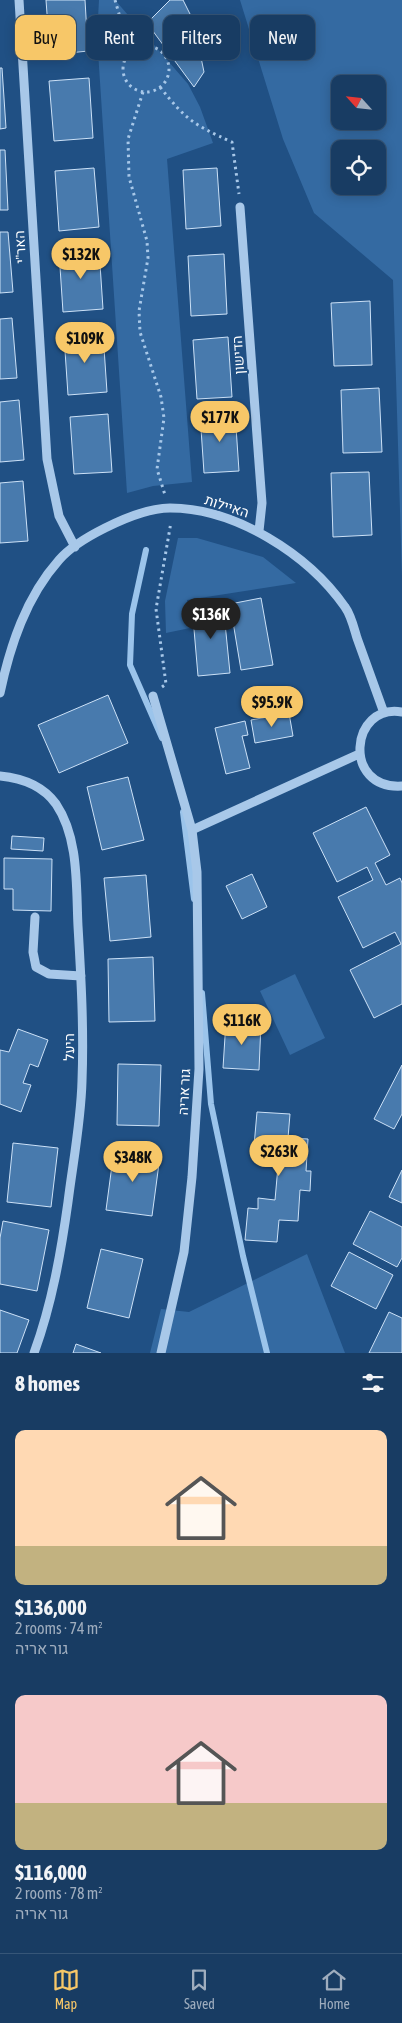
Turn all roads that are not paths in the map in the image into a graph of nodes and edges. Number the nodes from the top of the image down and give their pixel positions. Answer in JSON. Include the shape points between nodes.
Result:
{"nodes":[{"id":1,"x":20,"y":0,"type":"edge"},
{"id":2,"x":240,"y":207,"type":"road end"},
{"id":3,"x":259,"y":532,"type":"junction"},
{"id":4,"x":75,"y":546,"type":"junction"},
{"id":5,"x":0,"y":693,"type":"edge"},
{"id":6,"x":152,"y":696,"type":"road end"},
{"id":7,"x":402,"y":712,"type":"edge"},
{"id":8,"x":384,"y":713,"type":"junction"},
{"id":9,"x":359,"y":754,"type":"junction"},
{"id":10,"x":0,"y":776,"type":"edge"},
{"id":11,"x":402,"y":786,"type":"edge"},
{"id":12,"x":192,"y":830,"type":"junction"},
{"id":13,"x":35,"y":917,"type":"dead end"},
{"id":14,"x":81,"y":976,"type":"junction"},
{"id":15,"x":34,"y":1353,"type":"edge"},
{"id":16,"x":161,"y":1353,"type":"edge"}],
"edges":[{"from":1,"to":4,"type":"street","name":"האר\"י","via":[[47,459],[59,516]]},
{"from":2,"to":3,"type":"street","name":"הדישון","via":[[262,503]]},
{"from":3,"to":4,"type":"street","name":"האיילות","via":[[198,509],[171,508],[116,523]]},
{"from":3,"to":8,"type":"street","name":"האיילות","via":[[303,563],[346,608]]},
{"from":4,"to":5,"type":"street","name":"האיילות","via":[[60,558],[35,593],[8,656]]},
{"from":6,"to":12,"type":"street","name":"גור אריה"},
{"from":7,"to":8,"type":"street"},
{"from":8,"to":9,"type":"street","via":[[364,729],[359,741]]},
{"from":9,"to":11,"type":"street","via":[[371,777],[382,784]]},
{"from":9,"to":12,"type":"street"},
{"from":10,"to":14,"type":"street","name":"היעל","via":[[19,778],[39,788],[55,803],[67,826],[75,861]]},
{"from":12,"to":16,"type":"street","name":"גור אריה","via":[[197,872],[199,1069],[184,1252]]},
{"from":13,"to":14,"type":"street","via":[[33,952],[36,967],[50,974]]},
{"from":14,"to":15,"type":"street","name":"היעל","via":[[82,1083],[73,1164],[63,1236]]}]}
